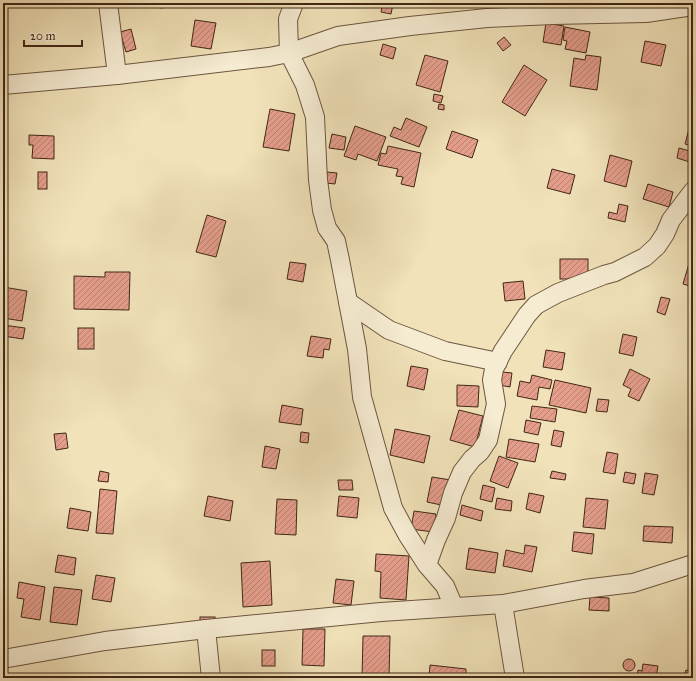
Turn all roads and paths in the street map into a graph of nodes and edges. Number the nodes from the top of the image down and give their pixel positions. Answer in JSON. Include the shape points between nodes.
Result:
{"nodes":[{"id":1,"x":108,"y":3,"type":"edge"},
{"id":2,"x":294,"y":3,"type":"edge"},
{"id":3,"x":693,"y":6,"type":"edge"},
{"id":4,"x":289,"y":53,"type":"junction"},
{"id":5,"x":117,"y":75,"type":"junction"},
{"id":6,"x":3,"y":85,"type":"edge"},
{"id":7,"x":693,"y":191,"type":"edge"},
{"id":8,"x":348,"y":302,"type":"junction"},
{"id":9,"x":498,"y":362,"type":"junction"},
{"id":10,"x":693,"y":564,"type":"edge"},
{"id":11,"x":427,"y":565,"type":"junction"},
{"id":12,"x":503,"y":604,"type":"junction"},
{"id":13,"x":454,"y":607,"type":"junction"},
{"id":14,"x":206,"y":629,"type":"junction"},
{"id":15,"x":3,"y":659,"type":"edge"},
{"id":16,"x":211,"y":678,"type":"edge"},
{"id":17,"x":514,"y":678,"type":"edge"}],
"edges":[{"from":1,"to":5,"type":"street"},
{"from":2,"to":4,"type":"street","via":[[288,19]]},
{"from":3,"to":4,"type":"street","via":[[646,13],[487,18],[410,26],[338,36]]},
{"from":4,"to":5,"type":"street"},
{"from":4,"to":8,"type":"street","via":[[305,85],[315,117],[322,210],[336,241]]},
{"from":5,"to":6,"type":"street"},
{"from":7,"to":9,"type":"street","via":[[671,220],[657,246],[645,257],[536,305],[527,314]]},
{"from":8,"to":9,"type":"street","via":[[389,330],[445,351]]},
{"from":8,"to":11,"type":"street","via":[[357,349],[362,397],[386,482],[394,508]]},
{"from":9,"to":11,"type":"street","via":[[492,380],[496,404],[488,440],[462,472]]},
{"from":10,"to":12,"type":"street","via":[[633,584],[584,589]]},
{"from":11,"to":13,"type":"street","via":[[445,586]]},
{"from":12,"to":13,"type":"street"},
{"from":12,"to":17,"type":"street"},
{"from":13,"to":14,"type":"street"},
{"from":14,"to":15,"type":"street","via":[[106,641]]},
{"from":14,"to":16,"type":"street"}]}
